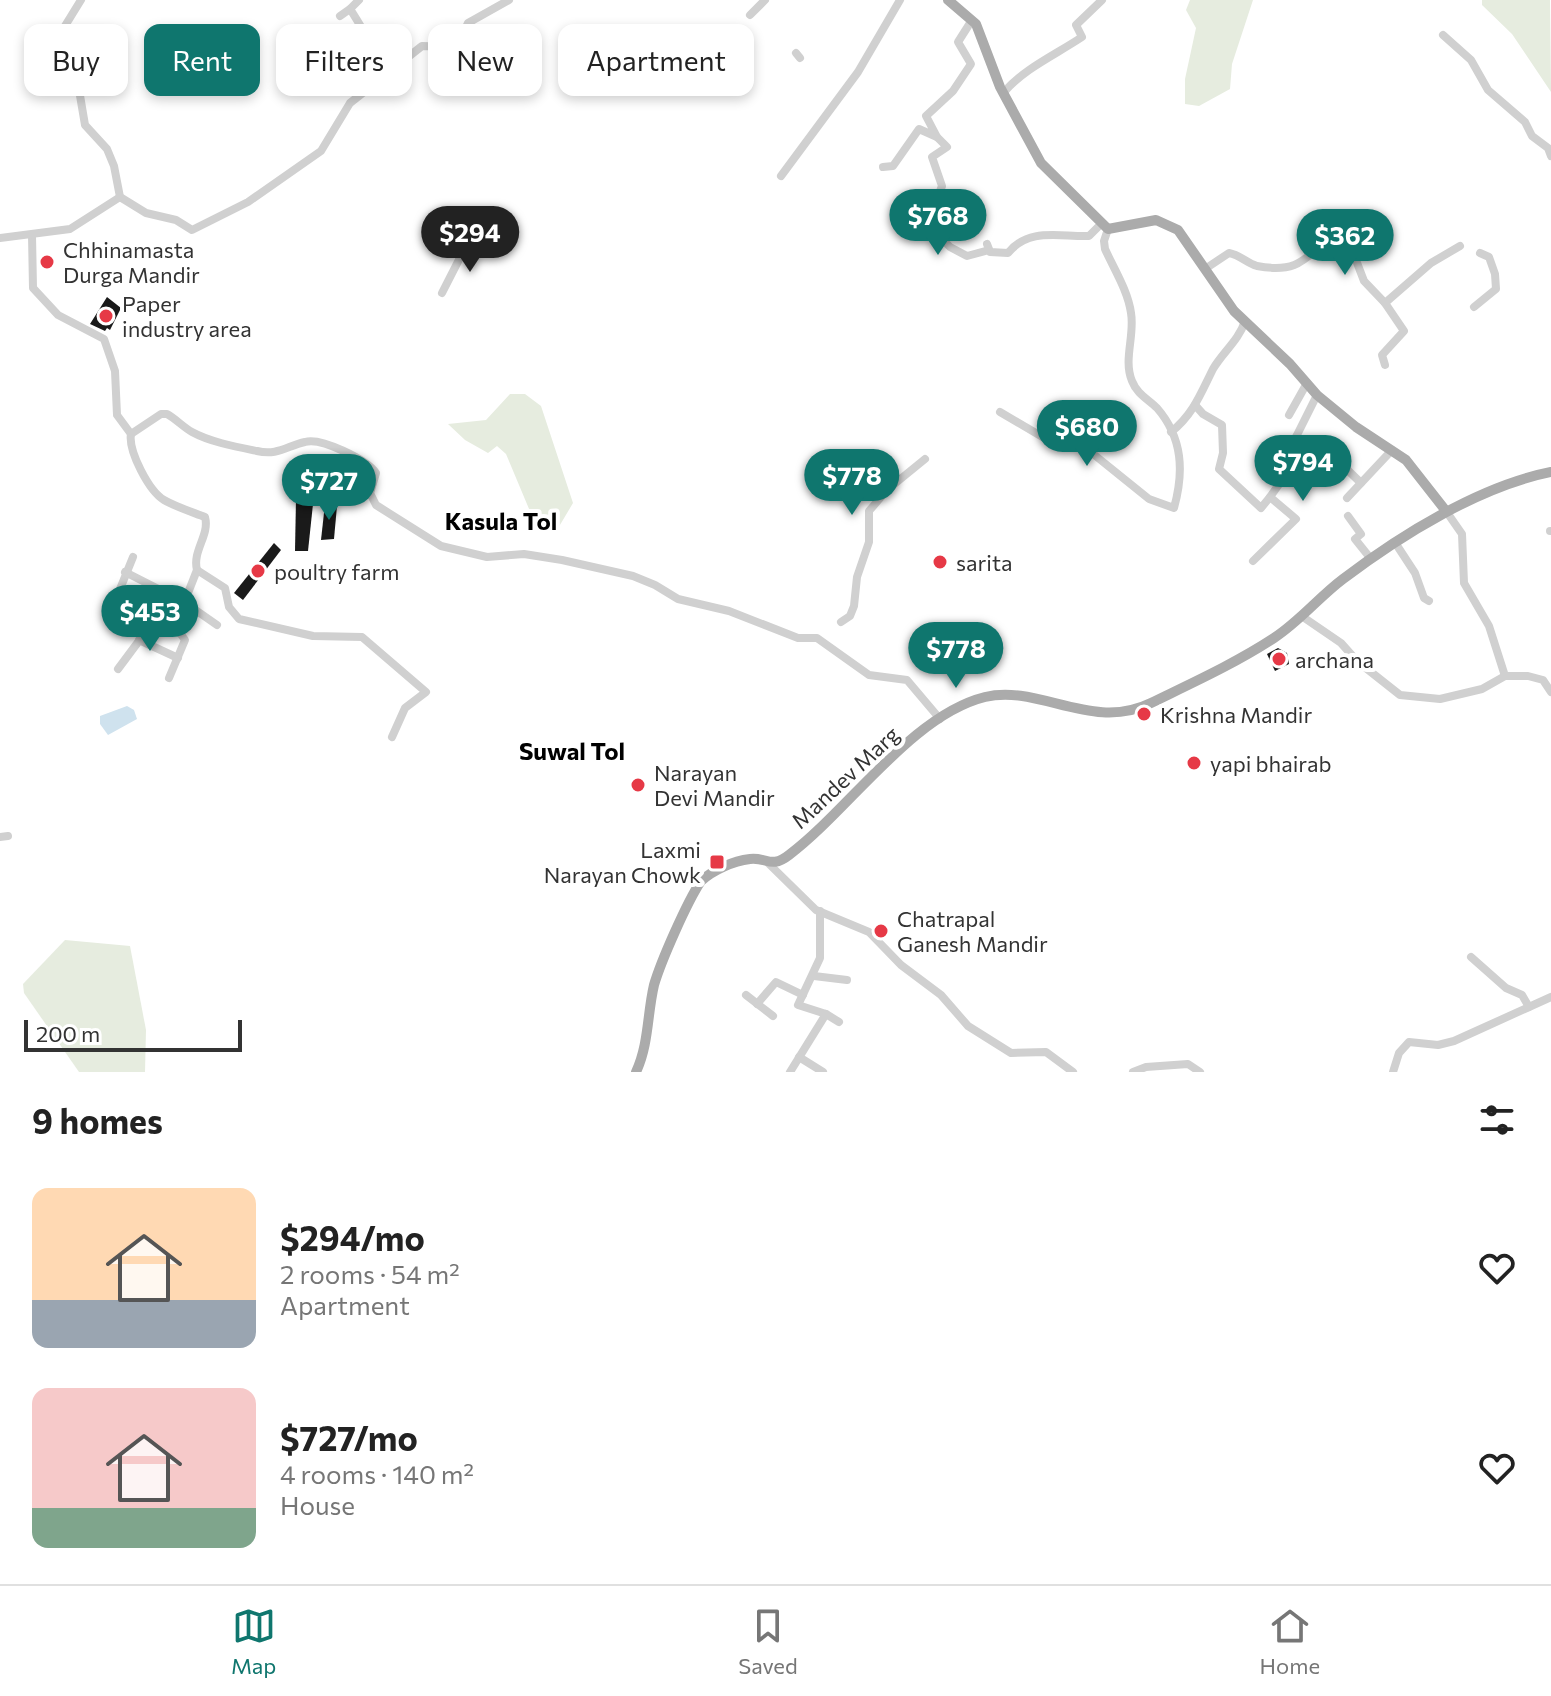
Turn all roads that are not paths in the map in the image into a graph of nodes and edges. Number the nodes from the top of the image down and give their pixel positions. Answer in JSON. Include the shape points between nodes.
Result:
{"nodes":[{"id":1,"x":81,"y":0,"type":"edge"},
{"id":2,"x":359,"y":0,"type":"edge"},
{"id":3,"x":509,"y":0,"type":"edge"},
{"id":4,"x":765,"y":0,"type":"edge"},
{"id":5,"x":900,"y":0,"type":"edge"},
{"id":6,"x":948,"y":0,"type":"edge"},
{"id":7,"x":1102,"y":0,"type":"edge"},
{"id":8,"x":350,"y":9,"type":"junction"},
{"id":9,"x":750,"y":15,"type":"dead end"},
{"id":10,"x":340,"y":16,"type":"dead end"},
{"id":11,"x":972,"y":20,"type":"junction"},
{"id":12,"x":360,"y":24,"type":"edge"},
{"id":13,"x":1443,"y":35,"type":"dead end"},
{"id":14,"x":412,"y":54,"type":"edge"},
{"id":15,"x":1004,"y":92,"type":"junction"},
{"id":16,"x":359,"y":96,"type":"edge"},
{"id":17,"x":937,"y":137,"type":"junction"},
{"id":18,"x":1551,"y":156,"type":"edge"},
{"id":19,"x":883,"y":167,"type":"dead end"},
{"id":20,"x":781,"y":176,"type":"dead end"},
{"id":21,"x":120,"y":197,"type":"junction"},
{"id":22,"x":1105,"y":226,"type":"junction"},
{"id":23,"x":32,"y":235,"type":"junction"},
{"id":24,"x":0,"y":238,"type":"edge"},
{"id":25,"x":469,"y":240,"type":"dead end"},
{"id":26,"x":1460,"y":246,"type":"dead end"},
{"id":27,"x":1480,"y":253,"type":"dead end"},
{"id":28,"x":1205,"y":269,"type":"junction"},
{"id":29,"x":442,"y":293,"type":"dead end"},
{"id":30,"x":1385,"y":303,"type":"junction"},
{"id":31,"x":1474,"y":307,"type":"dead end"},
{"id":32,"x":1245,"y":321,"type":"junction"},
{"id":33,"x":1385,"y":365,"type":"dead end"},
{"id":34,"x":1307,"y":383,"type":"junction"},
{"id":35,"x":1317,"y":395,"type":"junction"},
{"id":36,"x":1195,"y":405,"type":"junction"},
{"id":37,"x":1000,"y":412,"type":"dead end"},
{"id":38,"x":1289,"y":415,"type":"dead end"},
{"id":39,"x":1171,"y":432,"type":"junction"},
{"id":40,"x":131,"y":434,"type":"junction"},
{"id":41,"x":1296,"y":437,"type":"junction"},
{"id":42,"x":1392,"y":450,"type":"junction"},
{"id":43,"x":925,"y":459,"type":"dead end"},
{"id":44,"x":1551,"y":472,"type":"edge"},
{"id":45,"x":1361,"y":483,"type":"junction"},
{"id":46,"x":1270,"y":497,"type":"junction"},
{"id":47,"x":1347,"y":498,"type":"dead end"},
{"id":48,"x":1446,"y":511,"type":"junction"},
{"id":49,"x":1348,"y":516,"type":"dead end"},
{"id":50,"x":1396,"y":544,"type":"junction"},
{"id":51,"x":133,"y":557,"type":"dead end"},
{"id":52,"x":1371,"y":559,"type":"junction"},
{"id":53,"x":1253,"y":561,"type":"dead end"},
{"id":54,"x":197,"y":570,"type":"junction"},
{"id":55,"x":125,"y":572,"type":"junction"},
{"id":56,"x":1429,"y":601,"type":"dead end"},
{"id":57,"x":184,"y":602,"type":"junction"},
{"id":58,"x":1303,"y":617,"type":"junction"},
{"id":59,"x":156,"y":618,"type":"junction"},
{"id":60,"x":841,"y":622,"type":"dead end"},
{"id":61,"x":217,"y":625,"type":"dead end"},
{"id":62,"x":175,"y":626,"type":"junction"},
{"id":63,"x":139,"y":640,"type":"junction"},
{"id":64,"x":178,"y":658,"type":"junction"},
{"id":65,"x":118,"y":669,"type":"dead end"},
{"id":66,"x":1505,"y":676,"type":"junction"},
{"id":67,"x":169,"y":678,"type":"dead end"},
{"id":68,"x":1551,"y":692,"type":"edge"},
{"id":69,"x":940,"y":719,"type":"junction"},
{"id":70,"x":392,"y":737,"type":"dead end"},
{"id":71,"x":767,"y":862,"type":"junction"},
{"id":72,"x":820,"y":911,"type":"junction"},
{"id":73,"x":1471,"y":957,"type":"dead end"},
{"id":74,"x":814,"y":976,"type":"junction"},
{"id":75,"x":847,"y":980,"type":"dead end"},
{"id":76,"x":746,"y":995,"type":"dead end"},
{"id":77,"x":803,"y":995,"type":"junction"},
{"id":78,"x":1551,"y":997,"type":"edge"},
{"id":79,"x":757,"y":1004,"type":"junction"},
{"id":80,"x":1529,"y":1007,"type":"junction"},
{"id":81,"x":826,"y":1014,"type":"junction"},
{"id":82,"x":773,"y":1016,"type":"dead end"},
{"id":83,"x":839,"y":1022,"type":"dead end"},
{"id":84,"x":799,"y":1057,"type":"junction"},
{"id":85,"x":636,"y":1072,"type":"edge"},
{"id":86,"x":790,"y":1072,"type":"edge"},
{"id":87,"x":823,"y":1072,"type":"edge"},
{"id":88,"x":1073,"y":1072,"type":"edge"},
{"id":89,"x":1133,"y":1072,"type":"edge"},
{"id":90,"x":1200,"y":1072,"type":"edge"},
{"id":91,"x":1393,"y":1072,"type":"edge"}],
"edges":[{"from":1,"to":21,"type":"street","via":[[60,39],[76,72],[85,125],[111,159]]},
{"from":2,"to":8,"type":"street"},
{"from":3,"to":14,"type":"street","via":[[468,23],[456,45],[422,46]]},
{"from":4,"to":9,"type":"street"},
{"from":5,"to":20,"type":"street","via":[[878,43]]},
{"from":6,"to":11,"type":"main road"},
{"from":7,"to":15,"type":"street","via":[[1076,25],[1082,37],[1023,73]]},
{"from":8,"to":10,"type":"street"},
{"from":8,"to":12,"type":"street"},
{"from":11,"to":15,"type":"main road"},
{"from":11,"to":17,"type":"street","via":[[958,42],[971,64],[953,91],[926,116]]},
{"from":13,"to":18,"type":"street","via":[[1471,60],[1488,90],[1525,122]]},
{"from":15,"to":22,"type":"main road","via":[[1041,163]]},
{"from":16,"to":21,"type":"street","via":[[321,151],[203,227],[192,230]]},
{"from":17,"to":19,"type":"street","via":[[919,129],[893,166]]},
{"from":17,"to":22,"type":"street","via":[[947,147],[932,157],[942,186],[946,226],[938,235],[967,256],[988,247],[1008,253],[1024,238],[1038,235],[1089,236]]},
{"from":21,"to":23,"type":"street","via":[[70,229]]},
{"from":22,"to":28,"type":"main road","via":[[1164,221],[1178,230]]},
{"from":22,"to":39,"type":"street","via":[[1105,249],[1131,311],[1132,382]]},
{"from":23,"to":24,"type":"street"},
{"from":23,"to":40,"type":"street","via":[[33,288],[58,315],[104,339],[115,371],[117,415]]},
{"from":25,"to":29,"type":"street"},
{"from":26,"to":30,"type":"street","via":[[1431,263]]},
{"from":27,"to":31,"type":"street","via":[[1489,257],[1496,289]]},
{"from":28,"to":30,"type":"street","via":[[1229,253],[1277,268],[1304,262],[1340,231],[1346,234],[1364,281]]},
{"from":28,"to":32,"type":"main road"},
{"from":30,"to":33,"type":"street","via":[[1404,331],[1382,355]]},
{"from":32,"to":34,"type":"main road"},
{"from":32,"to":36,"type":"street"},
{"from":34,"to":35,"type":"main road"},
{"from":34,"to":38,"type":"street"},
{"from":35,"to":41,"type":"street"},
{"from":35,"to":42,"type":"main road"},
{"from":36,"to":39,"type":"street"},
{"from":36,"to":46,"type":"street","via":[[1222,425],[1219,469],[1261,508]]},
{"from":37,"to":39,"type":"street","via":[[1046,439],[1087,449],[1149,499],[1174,508],[1182,479],[1181,456]]},
{"from":40,"to":54,"type":"street","via":[[130,448],[161,499],[205,517]]},
{"from":40,"to":69,"type":"street","via":[[167,414],[199,435],[258,451],[274,453],[305,441],[320,442],[373,468],[370,493],[376,505],[441,546],[487,557],[524,554],[633,576],[678,599],[729,611],[798,638],[817,638],[862,672],[907,680]]},
{"from":41,"to":45,"type":"street","via":[[1331,454]]},
{"from":41,"to":46,"type":"street"},
{"from":42,"to":45,"type":"street"},
{"from":42,"to":48,"type":"main road"},
{"from":43,"to":60,"type":"street","via":[[869,511],[869,537],[853,610]]},
{"from":44,"to":48,"type":"main road","name":"Mandev Marg","via":[[1517,478]]},
{"from":45,"to":47,"type":"street"},
{"from":46,"to":53,"type":"street","via":[[1296,519]]},
{"from":48,"to":50,"type":"main road","name":"Mandev Marg"},
{"from":48,"to":66,"type":"street","via":[[1462,534],[1464,583],[1489,626]]},
{"from":49,"to":52,"type":"street","via":[[1361,534],[1355,539]]},
{"from":50,"to":52,"type":"main road","name":"Mandev Marg"},
{"from":50,"to":56,"type":"street"},
{"from":51,"to":55,"type":"street"},
{"from":52,"to":58,"type":"main road","name":"Mandev Marg"},
{"from":54,"to":57,"type":"street"},
{"from":54,"to":70,"type":"street","via":[[225,588],[229,607],[239,619],[313,636],[362,637],[416,682],[426,692],[405,708]]},
{"from":55,"to":57,"type":"street"},
{"from":55,"to":59,"type":"street","via":[[118,594]]},
{"from":57,"to":61,"type":"street"},
{"from":57,"to":62,"type":"street"},
{"from":58,"to":66,"type":"street","via":[[1400,695],[1440,699],[1482,689]]},
{"from":58,"to":69,"type":"main road","name":"Mandev Marg","via":[[1251,651],[1147,705],[1099,713],[1001,695],[974,700]]},
{"from":59,"to":62,"type":"street"},
{"from":59,"to":63,"type":"street"},
{"from":62,"to":64,"type":"street","via":[[185,640]]},
{"from":63,"to":64,"type":"street"},
{"from":63,"to":65,"type":"street"},
{"from":64,"to":67,"type":"street"},
{"from":66,"to":68,"type":"street","via":[[1536,677]]},
{"from":69,"to":71,"type":"main road","name":"Mandev Marg","via":[[882,765],[811,837],[785,858]]},
{"from":71,"to":72,"type":"street"},
{"from":71,"to":85,"type":"main road","name":"Mandev Marg","via":[[751,858],[711,872],[695,890],[658,975],[646,1046]]},
{"from":72,"to":74,"type":"street","via":[[820,958]]},
{"from":72,"to":88,"type":"street","via":[[869,932],[968,1026],[1011,1053],[1046,1052]]},
{"from":73,"to":80,"type":"street","via":[[1522,995]]},
{"from":74,"to":75,"type":"street"},
{"from":74,"to":77,"type":"street"},
{"from":76,"to":79,"type":"street"},
{"from":77,"to":79,"type":"street","via":[[776,982]]},
{"from":77,"to":81,"type":"street","via":[[798,1005]]},
{"from":78,"to":80,"type":"street"},
{"from":79,"to":82,"type":"street"},
{"from":80,"to":91,"type":"street","via":[[1454,1041],[1409,1042]]},
{"from":81,"to":83,"type":"street"},
{"from":81,"to":84,"type":"street"},
{"from":84,"to":86,"type":"street"},
{"from":84,"to":87,"type":"street"},
{"from":89,"to":90,"type":"street","via":[[1188,1064]]}]}
